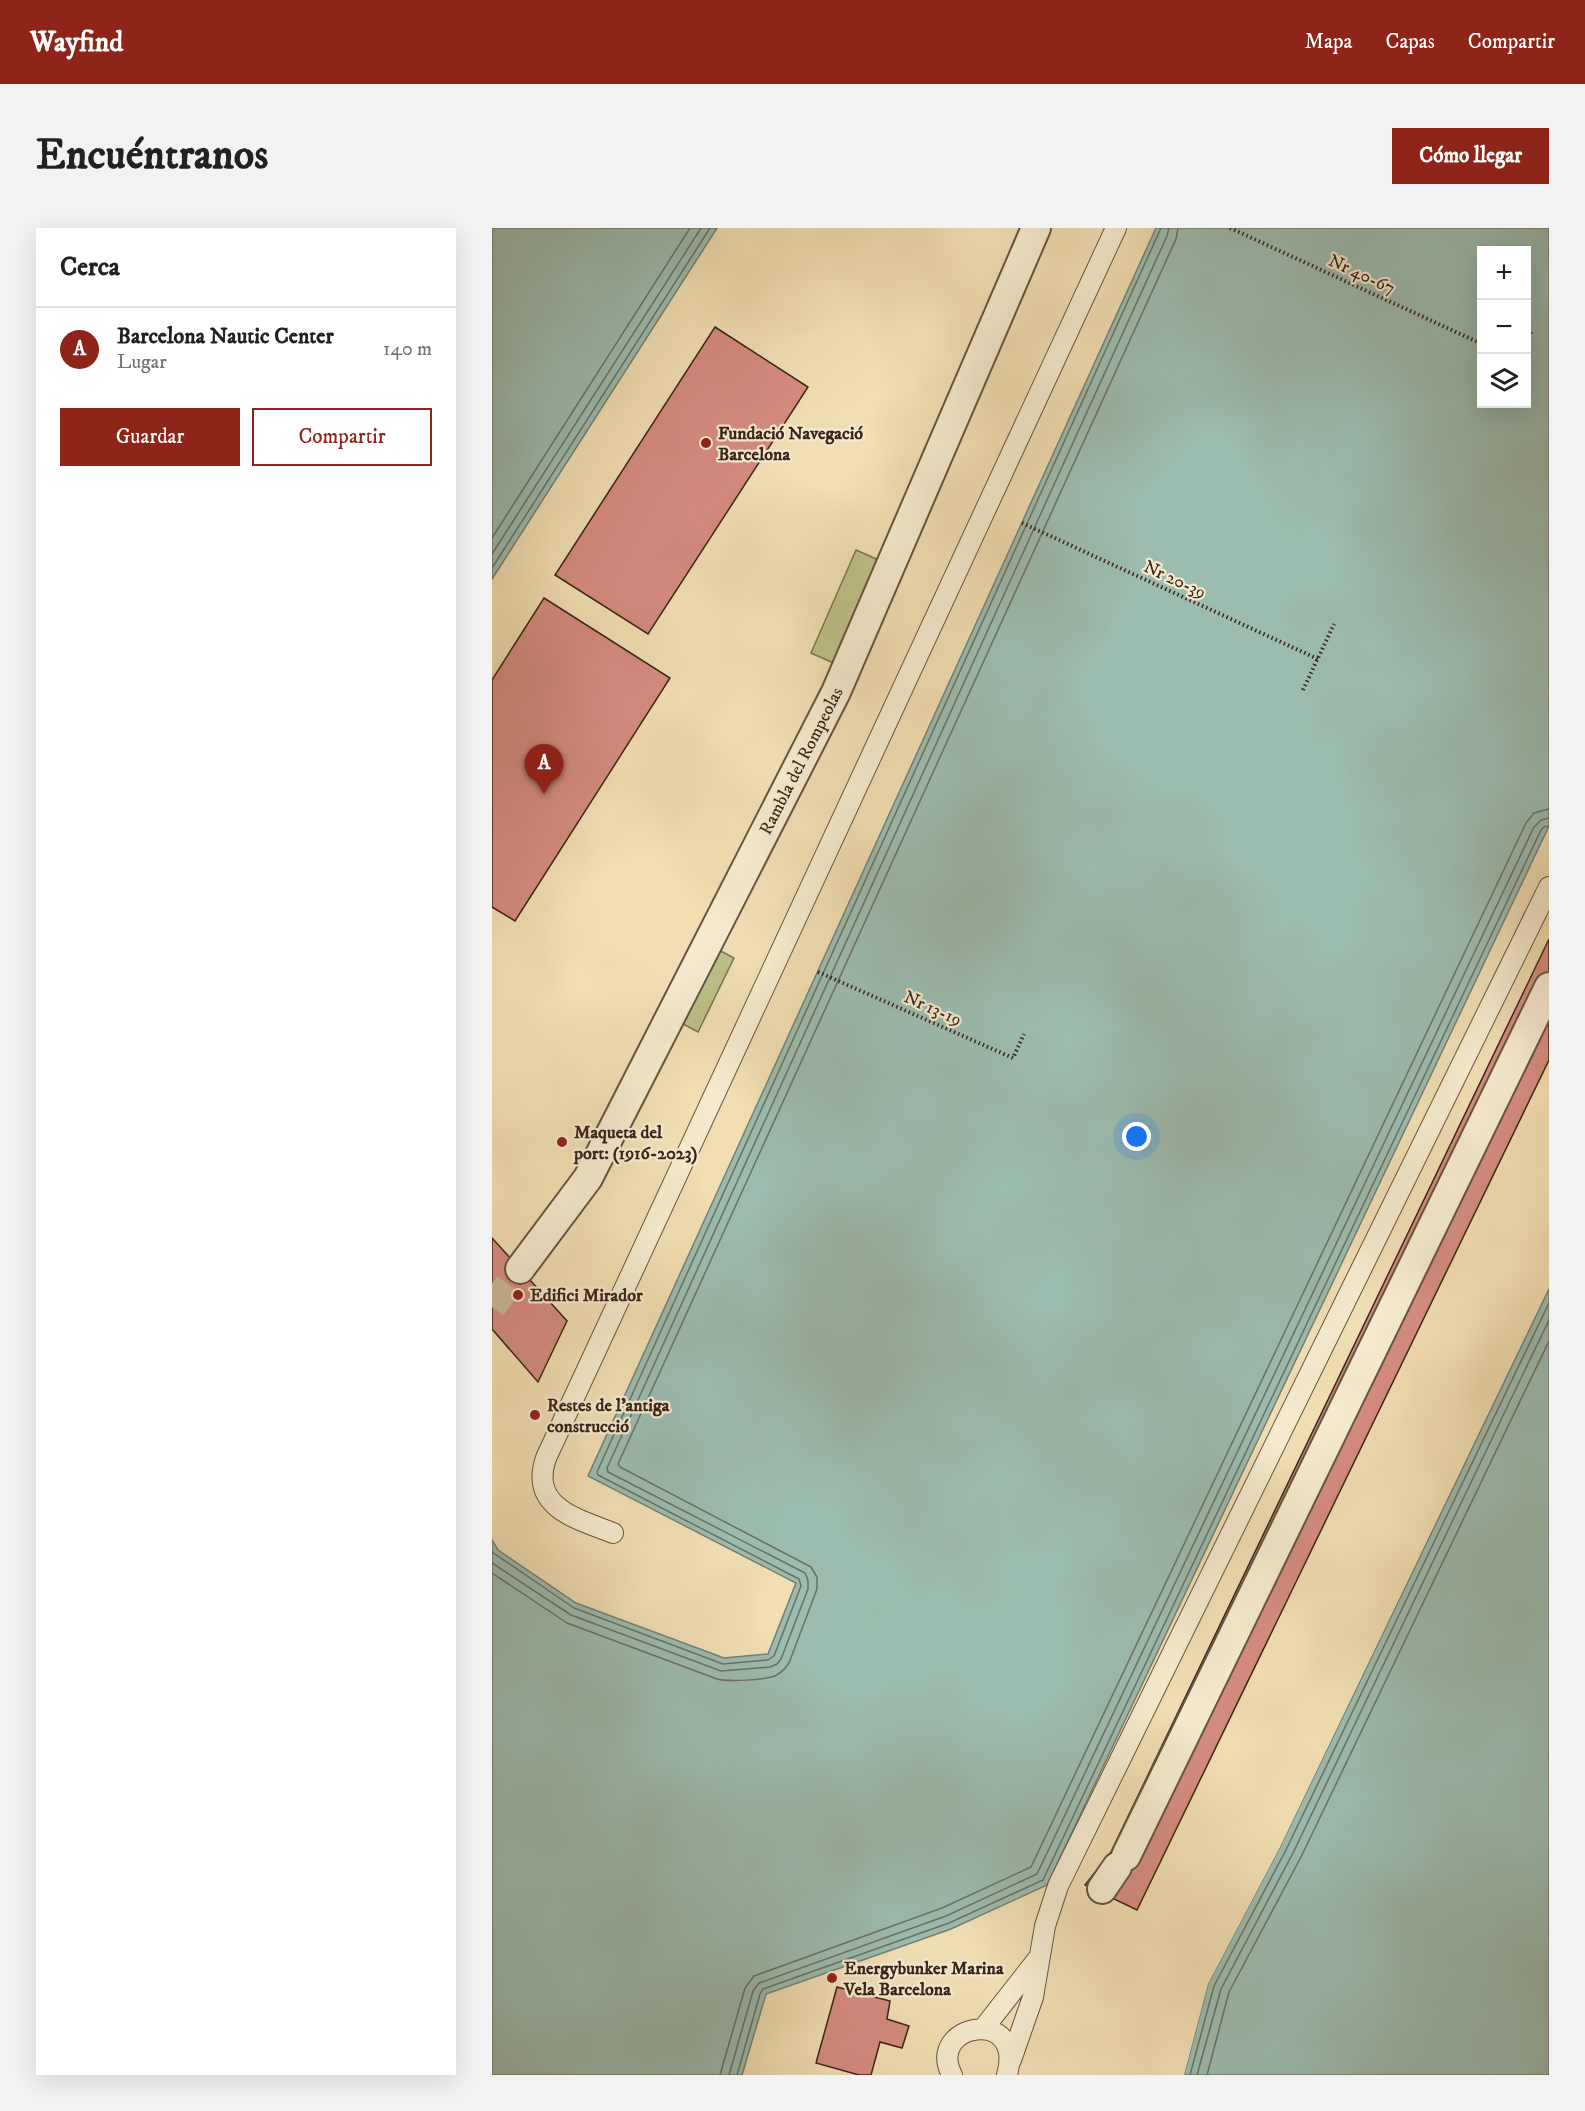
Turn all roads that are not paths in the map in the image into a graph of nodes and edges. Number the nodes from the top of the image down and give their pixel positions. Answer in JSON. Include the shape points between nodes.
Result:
{"nodes":[{"id":1,"x":1036,"y":228,"type":"edge"},
{"id":2,"x":1116,"y":228,"type":"edge"},
{"id":3,"x":1549,"y":887,"type":"edge"},
{"id":4,"x":1549,"y":987,"type":"edge"},
{"id":5,"x":520,"y":1269,"type":"tunnel mouth"},
{"id":6,"x":613,"y":1533,"type":"dead end"},
{"id":7,"x":1115,"y":1871,"type":"dead end"},
{"id":8,"x":1039,"y":1958,"type":"junction"},
{"id":9,"x":983,"y":2029,"type":"junction"},
{"id":10,"x":1009,"y":2068,"type":"edge"},
{"id":11,"x":952,"y":2075,"type":"edge"}],
"edges":[{"from":1,"to":5,"type":"street","name":"Rambla del Rompeolas","via":[[836,692],[588,1178]]},
{"from":2,"to":6,"type":"lane","via":[[546,1458],[541,1480],[549,1500],[566,1514]]},
{"from":3,"to":8,"type":"lane","via":[[1058,1886]]},
{"from":4,"to":7,"type":"street"},
{"from":8,"to":9,"type":"lane"},
{"from":8,"to":10,"type":"lane","via":[[1033,1997]]},
{"from":9,"to":10,"type":"lane","via":[[997,2034],[1008,2046]]},
{"from":9,"to":11,"type":"lane","via":[[968,2030],[955,2039],[948,2053]]}]}
